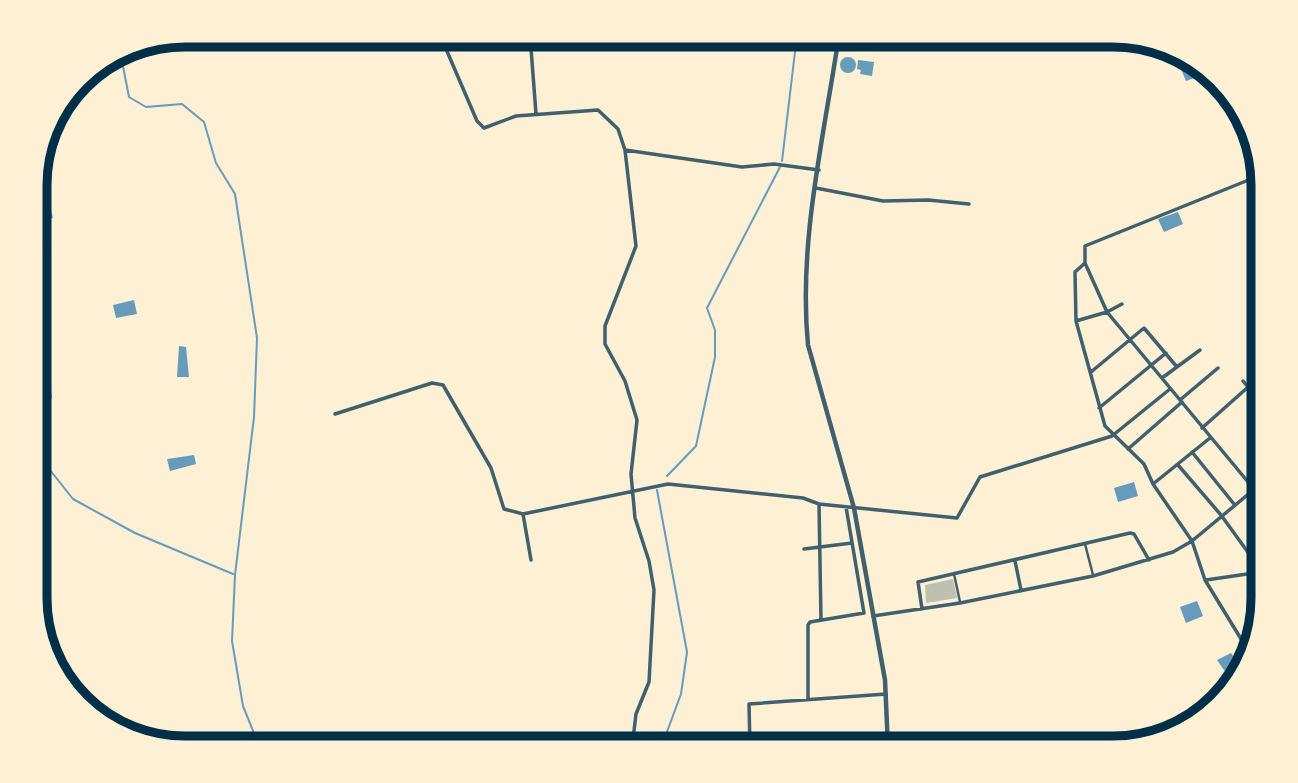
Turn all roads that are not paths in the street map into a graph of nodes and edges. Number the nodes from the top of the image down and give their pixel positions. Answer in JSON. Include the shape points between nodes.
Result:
{"nodes":[{"id":1,"x":445,"y":47,"type":"edge"},
{"id":2,"x":531,"y":47,"type":"edge"},
{"id":3,"x":837,"y":47,"type":"edge"},
{"id":4,"x":536,"y":114,"type":"junction"},
{"id":5,"x":1232,"y":116,"type":"edge"},
{"id":6,"x":1242,"y":136,"type":"edge"},
{"id":7,"x":625,"y":150,"type":"junction"},
{"id":8,"x":820,"y":170,"type":"junction"},
{"id":9,"x":1250,"y":179,"type":"edge"},
{"id":10,"x":816,"y":188,"type":"junction"},
{"id":11,"x":969,"y":204,"type":"dead end"},
{"id":12,"x":1085,"y":263,"type":"junction"},
{"id":13,"x":1122,"y":304,"type":"dead end"},
{"id":14,"x":1107,"y":312,"type":"junction"},
{"id":15,"x":1076,"y":321,"type":"junction"},
{"id":16,"x":1130,"y":339,"type":"junction"},
{"id":17,"x":1200,"y":350,"type":"dead end"},
{"id":18,"x":1166,"y":353,"type":"junction"},
{"id":19,"x":1151,"y":366,"type":"junction"},
{"id":20,"x":1177,"y":367,"type":"junction"},
{"id":21,"x":1218,"y":368,"type":"dead end"},
{"id":22,"x":1090,"y":373,"type":"junction"},
{"id":23,"x":1162,"y":378,"type":"junction"},
{"id":24,"x":1243,"y":381,"type":"dead end"},
{"id":25,"x":1247,"y":388,"type":"junction"},
{"id":26,"x":1170,"y":389,"type":"junction"},
{"id":27,"x":1250,"y":391,"type":"edge"},
{"id":28,"x":1181,"y":401,"type":"junction"},
{"id":29,"x":1099,"y":408,"type":"junction"},
{"id":30,"x":335,"y":414,"type":"dead end"},
{"id":31,"x":1202,"y":428,"type":"junction"},
{"id":32,"x":1112,"y":436,"type":"junction"},
{"id":33,"x":1210,"y":438,"type":"junction"},
{"id":34,"x":1128,"y":449,"type":"junction"},
{"id":35,"x":1192,"y":452,"type":"junction"},
{"id":36,"x":1178,"y":465,"type":"junction"},
{"id":37,"x":1153,"y":484,"type":"junction"},
{"id":38,"x":1250,"y":484,"type":"edge"},
{"id":39,"x":635,"y":492,"type":"junction"},
{"id":40,"x":1250,"y":492,"type":"edge"},
{"id":41,"x":819,"y":504,"type":"junction"},
{"id":42,"x":1234,"y":505,"type":"junction"},
{"id":43,"x":846,"y":507,"type":"junction"},
{"id":44,"x":854,"y":508,"type":"junction"},
{"id":45,"x":523,"y":514,"type":"junction"},
{"id":46,"x":1221,"y":515,"type":"junction"},
{"id":47,"x":1192,"y":541,"type":"junction"},
{"id":48,"x":852,"y":543,"type":"junction"},
{"id":49,"x":1085,"y":544,"type":"junction"},
{"id":50,"x":819,"y":548,"type":"junction"},
{"id":51,"x":804,"y":549,"type":"dead end"},
{"id":52,"x":1250,"y":555,"type":"edge"},
{"id":53,"x":531,"y":560,"type":"dead end"},
{"id":54,"x":1149,"y":560,"type":"junction"},
{"id":55,"x":1015,"y":561,"type":"junction"},
{"id":56,"x":954,"y":574,"type":"junction"},
{"id":57,"x":1250,"y":574,"type":"edge"},
{"id":58,"x":1093,"y":576,"type":"junction"},
{"id":59,"x":1205,"y":580,"type":"junction"},
{"id":60,"x":1021,"y":591,"type":"junction"},
{"id":61,"x":960,"y":603,"type":"junction"},
{"id":62,"x":922,"y":609,"type":"junction"},
{"id":63,"x":873,"y":616,"type":"junction"},
{"id":64,"x":821,"y":620,"type":"junction"},
{"id":65,"x":1243,"y":642,"type":"edge"},
{"id":66,"x":887,"y":694,"type":"junction"},
{"id":67,"x":808,"y":699,"type":"junction"},
{"id":68,"x":750,"y":735,"type":"edge"},
{"id":69,"x":888,"y":735,"type":"edge"},
{"id":70,"x":633,"y":736,"type":"edge"}],
"edges":[{"from":1,"to":4,"type":"street","via":[[481,126]]},
{"from":2,"to":4,"type":"street"},
{"from":3,"to":8,"type":"street"},
{"from":4,"to":7,"type":"street","via":[[602,111],[618,129]]},
{"from":5,"to":6,"type":"street"},
{"from":7,"to":8,"type":"street","via":[[742,167],[774,164]]},
{"from":7,"to":39,"type":"street","via":[[636,246],[605,326],[605,344],[625,381],[637,420],[631,474]]},
{"from":8,"to":10,"type":"street"},
{"from":9,"to":12,"type":"street","via":[[1086,246]]},
{"from":10,"to":11,"type":"street","via":[[883,201]]},
{"from":10,"to":44,"type":"street","via":[[806,255],[808,345]]},
{"from":12,"to":14,"type":"street"},
{"from":12,"to":15,"type":"street","via":[[1075,272]]},
{"from":13,"to":14,"type":"street"},
{"from":14,"to":15,"type":"street"},
{"from":14,"to":16,"type":"street"},
{"from":15,"to":22,"type":"street"},
{"from":16,"to":18,"type":"street","via":[[1144,328]]},
{"from":16,"to":19,"type":"street"},
{"from":16,"to":22,"type":"street"},
{"from":17,"to":20,"type":"street"},
{"from":18,"to":19,"type":"street"},
{"from":18,"to":20,"type":"street"},
{"from":19,"to":23,"type":"street"},
{"from":19,"to":29,"type":"street"},
{"from":20,"to":23,"type":"street"},
{"from":21,"to":28,"type":"street"},
{"from":22,"to":29,"type":"street"},
{"from":23,"to":26,"type":"street"},
{"from":24,"to":25,"type":"street"},
{"from":25,"to":27,"type":"street"},
{"from":25,"to":31,"type":"street"},
{"from":26,"to":28,"type":"street"},
{"from":26,"to":32,"type":"street"},
{"from":28,"to":31,"type":"street"},
{"from":28,"to":34,"type":"street"},
{"from":29,"to":32,"type":"street"},
{"from":30,"to":45,"type":"street","via":[[432,383],[443,385],[491,468],[504,509]]},
{"from":31,"to":33,"type":"street"},
{"from":32,"to":34,"type":"street"},
{"from":32,"to":44,"type":"street","via":[[980,477],[957,518]]},
{"from":33,"to":35,"type":"street"},
{"from":33,"to":38,"type":"street"},
{"from":34,"to":37,"type":"street","via":[[1144,464]]},
{"from":35,"to":36,"type":"street"},
{"from":35,"to":42,"type":"street"},
{"from":36,"to":37,"type":"street"},
{"from":36,"to":46,"type":"street"},
{"from":37,"to":47,"type":"street"},
{"from":39,"to":41,"type":"street","via":[[673,484],[803,498]]},
{"from":39,"to":45,"type":"street"},
{"from":39,"to":70,"type":"street","via":[[635,518],[654,590],[649,682],[636,714]]},
{"from":40,"to":42,"type":"street"},
{"from":41,"to":43,"type":"street"},
{"from":41,"to":50,"type":"street"},
{"from":42,"to":46,"type":"street"},
{"from":43,"to":44,"type":"street"},
{"from":43,"to":48,"type":"street"},
{"from":44,"to":63,"type":"street"},
{"from":45,"to":53,"type":"street"},
{"from":46,"to":47,"type":"street"},
{"from":46,"to":52,"type":"street"},
{"from":47,"to":54,"type":"street"},
{"from":47,"to":59,"type":"street"},
{"from":48,"to":50,"type":"street"},
{"from":48,"to":64,"type":"street","via":[[864,613]]},
{"from":49,"to":54,"type":"street","via":[[1134,534]]},
{"from":49,"to":55,"type":"street"},
{"from":49,"to":58,"type":"street"},
{"from":50,"to":51,"type":"street"},
{"from":50,"to":64,"type":"street"},
{"from":54,"to":58,"type":"street"},
{"from":55,"to":56,"type":"street"},
{"from":55,"to":60,"type":"street"},
{"from":56,"to":61,"type":"street"},
{"from":56,"to":62,"type":"street","via":[[918,582]]},
{"from":57,"to":59,"type":"street"},
{"from":58,"to":60,"type":"street"},
{"from":59,"to":65,"type":"street"},
{"from":60,"to":61,"type":"street"},
{"from":61,"to":62,"type":"street"},
{"from":62,"to":63,"type":"street"},
{"from":63,"to":66,"type":"street"},
{"from":64,"to":67,"type":"street","via":[[808,625]]},
{"from":66,"to":67,"type":"street"},
{"from":66,"to":69,"type":"street"},
{"from":67,"to":68,"type":"street","via":[[749,704]]}]}
